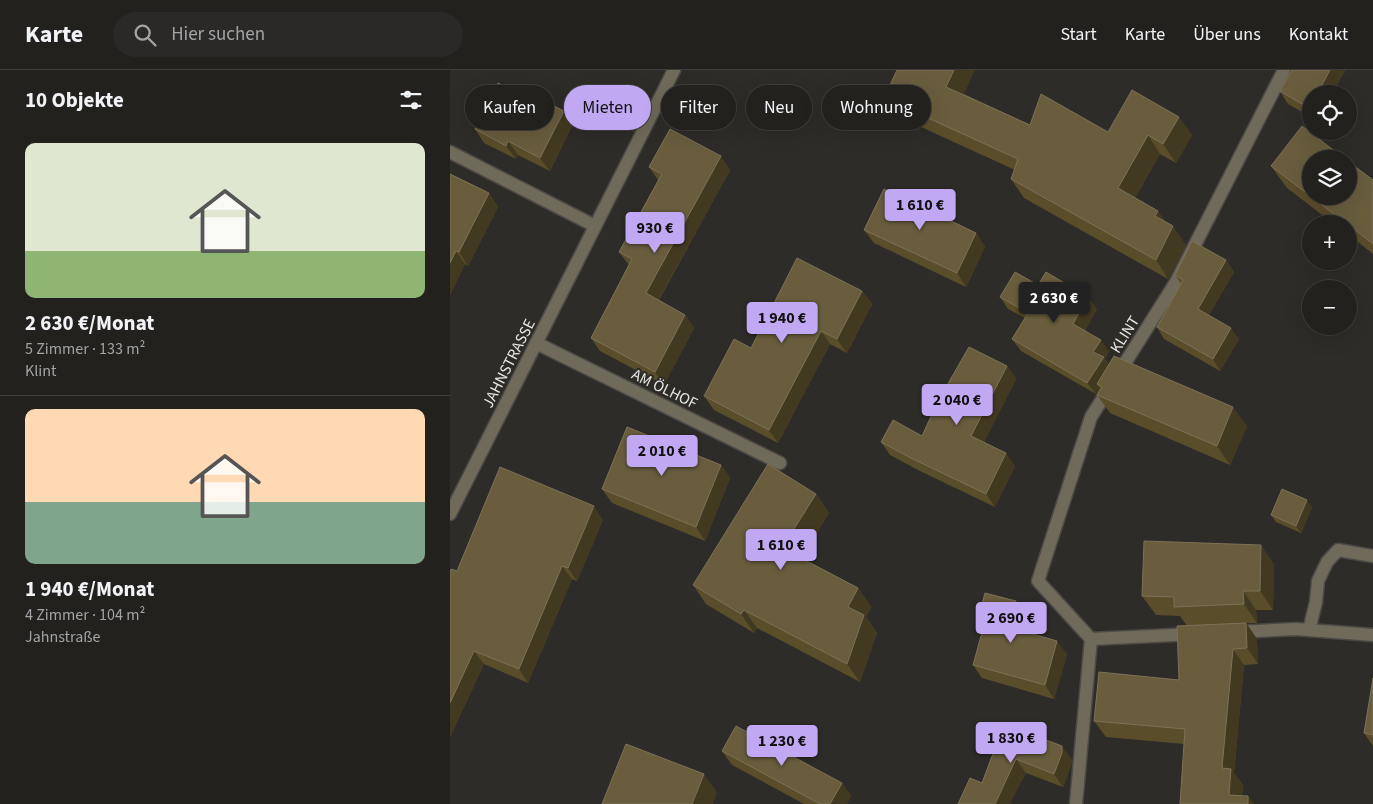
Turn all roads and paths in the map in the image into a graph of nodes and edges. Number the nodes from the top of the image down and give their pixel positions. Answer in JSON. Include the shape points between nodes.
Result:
{"nodes":[{"id":1,"x":674,"y":70,"type":"edge"},
{"id":2,"x":1284,"y":70,"type":"edge"},
{"id":3,"x":450,"y":152,"type":"edge"},
{"id":4,"x":595,"y":226,"type":"junction"},
{"id":5,"x":536,"y":343,"type":"junction"},
{"id":6,"x":780,"y":463,"type":"dead end"},
{"id":7,"x":450,"y":514,"type":"edge"},
{"id":8,"x":1373,"y":556,"type":"edge"},
{"id":9,"x":1309,"y":630,"type":"junction"},
{"id":10,"x":1227,"y":632,"type":"edge"},
{"id":11,"x":1208,"y":633,"type":"edge"},
{"id":12,"x":1373,"y":635,"type":"edge"},
{"id":13,"x":1091,"y":639,"type":"junction"},
{"id":14,"x":1076,"y":804,"type":"edge"}],
"edges":[{"from":1,"to":4,"type":"street","name":"JAHNSTRASSE"},
{"from":2,"to":13,"type":"street","name":"KLINT","via":[[1176,282],[1091,417],[1038,582]]},
{"from":3,"to":4,"type":"street"},
{"from":4,"to":5,"type":"street","name":"JAHNSTRASSE"},
{"from":5,"to":6,"type":"street","name":"AM ÖLHOF"},
{"from":5,"to":7,"type":"street","name":"JAHNSTRASSE"},
{"from":8,"to":9,"type":"street","via":[[1338,550],[1327,562],[1318,581]]},
{"from":9,"to":10,"type":"street"},
{"from":9,"to":12,"type":"street"},
{"from":11,"to":13,"type":"street"},
{"from":13,"to":14,"type":"street"}]}
